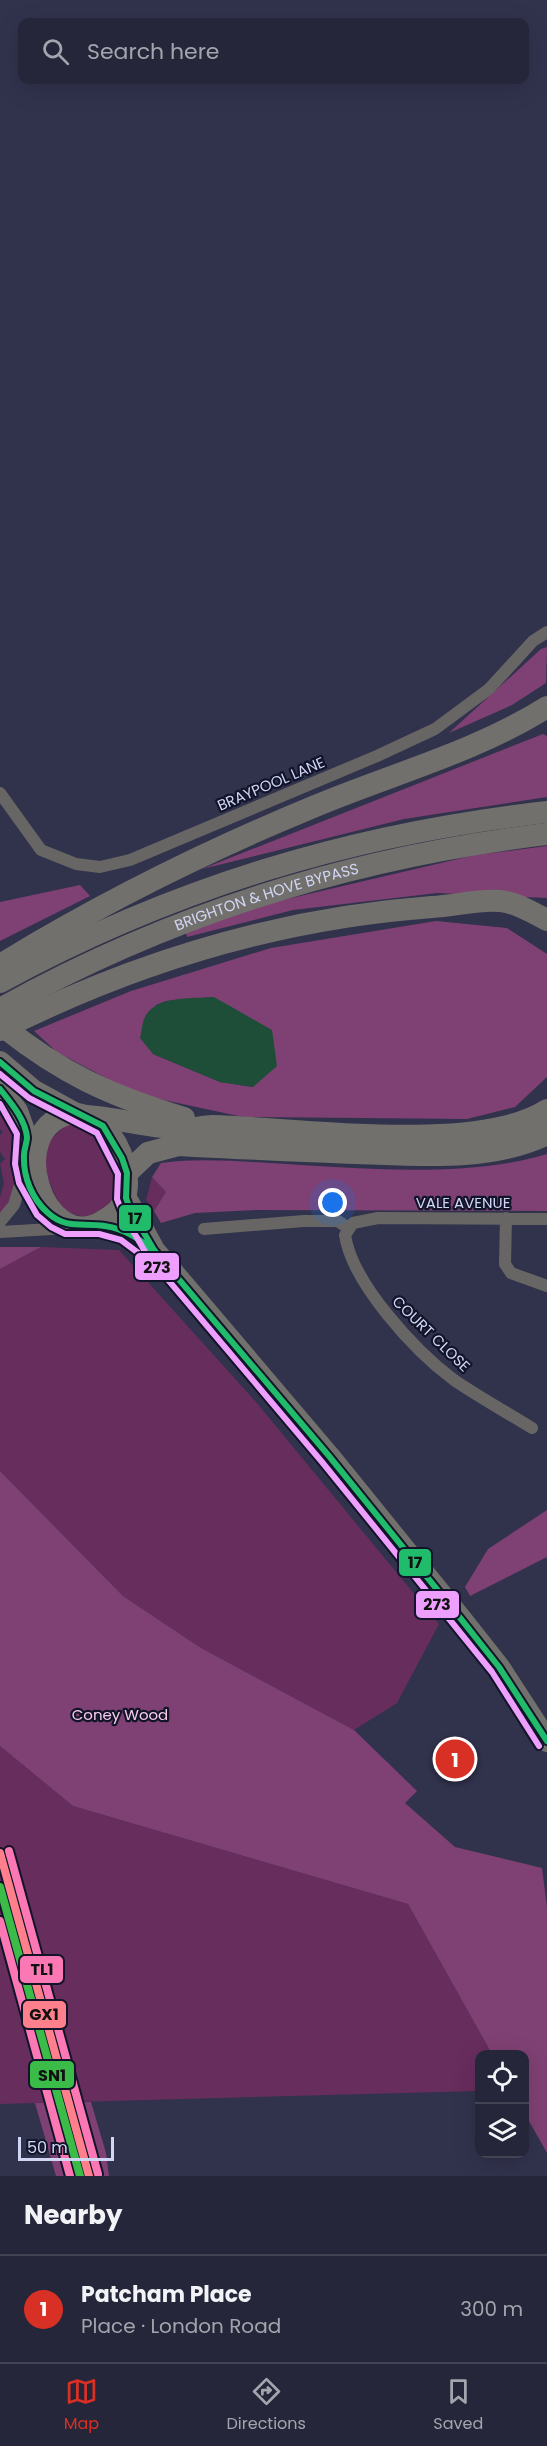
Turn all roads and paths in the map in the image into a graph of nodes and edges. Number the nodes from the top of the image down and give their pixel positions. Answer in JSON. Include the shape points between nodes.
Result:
{"nodes":[{"id":1,"x":547,"y":632,"type":"edge"},
{"id":2,"x":547,"y":707,"type":"edge"},
{"id":3,"x":0,"y":793,"type":"edge"},
{"id":4,"x":547,"y":812,"type":"edge"},
{"id":5,"x":547,"y":834,"type":"edge"},
{"id":6,"x":469,"y":904,"type":"junction"},
{"id":7,"x":547,"y":920,"type":"edge"},
{"id":8,"x":547,"y":933,"type":"edge"},
{"id":9,"x":31,"y":956,"type":"junction"},
{"id":10,"x":0,"y":965,"type":"edge"},
{"id":11,"x":0,"y":982,"type":"edge"},
{"id":12,"x":59,"y":990,"type":"junction"},
{"id":13,"x":0,"y":1009,"type":"edge"},
{"id":14,"x":0,"y":1024,"type":"edge"},
{"id":15,"x":0,"y":1030,"type":"edge"},
{"id":16,"x":0,"y":1062,"type":"edge"},
{"id":17,"x":0,"y":1089,"type":"edge"},
{"id":18,"x":547,"y":1110,"type":"edge"},
{"id":19,"x":80,"y":1114,"type":"junction"},
{"id":20,"x":210,"y":1126,"type":"junction"},
{"id":21,"x":547,"y":1134,"type":"edge"},
{"id":22,"x":27,"y":1139,"type":"junction"},
{"id":23,"x":24,"y":1171,"type":"junction"},
{"id":24,"x":126,"y":1173,"type":"junction"},
{"id":25,"x":126,"y":1198,"type":"junction"},
{"id":26,"x":506,"y":1218,"type":"junction"},
{"id":27,"x":547,"y":1219,"type":"edge"},
{"id":28,"x":0,"y":1222,"type":"edge"},
{"id":29,"x":98,"y":1225,"type":"junction"},
{"id":30,"x":73,"y":1227,"type":"junction"},
{"id":31,"x":348,"y":1228,"type":"junction"},
{"id":32,"x":204,"y":1229,"type":"dead end"},
{"id":33,"x":0,"y":1232,"type":"edge"},
{"id":34,"x":153,"y":1250,"type":"junction"},
{"id":35,"x":547,"y":1286,"type":"edge"},
{"id":36,"x":532,"y":1428,"type":"dead end"},
{"id":37,"x":547,"y":1741,"type":"edge"}],
"edges":[{"from":1,"to":3,"type":"street","name":"BRAYPOOL LANE","via":[[533,641],[489,689],[435,729],[130,860],[100,867],[76,864],[41,850]]},
{"from":2,"to":9,"type":"highway","via":[[475,745],[315,806],[161,874]]},
{"from":4,"to":9,"type":"highway","name":"BRIGHTON & HOVE BYPASS","via":[[384,836],[313,855],[232,879]]},
{"from":5,"to":12,"type":"highway","name":"BRIGHTON & HOVE BYPASS","via":[[401,857],[296,884],[181,923]]},
{"from":6,"to":7,"type":"highway","via":[[501,901]]},
{"from":6,"to":8,"type":"highway","via":[[499,910]]},
{"from":6,"to":12,"type":"highway","via":[[344,917],[268,932]]},
{"from":9,"to":10,"type":"highway"},
{"from":9,"to":11,"type":"highway","name":"BRIGHTON & HOVE BYPASS"},
{"from":12,"to":13,"type":"highway","name":"BRIGHTON & HOVE BYPASS"},
{"from":12,"to":15,"type":"highway"},
{"from":14,"to":20,"type":"highway","via":[[48,1061],[83,1081],[138,1104]]},
{"from":16,"to":19,"type":"highway","via":[[34,1091]]},
{"from":17,"to":22,"type":"highway","via":[[17,1111]]},
{"from":18,"to":20,"type":"highway","via":[[512,1125],[460,1133],[293,1132]]},
{"from":19,"to":20,"type":"highway","via":[[185,1129]]},
{"from":19,"to":22,"type":"highway","via":[[49,1118]]},
{"from":19,"to":24,"type":"highway","via":[[110,1134]]},
{"from":21,"to":24,"type":"highway","via":[[534,1141],[491,1150],[413,1155],[178,1144],[148,1153]]},
{"from":22,"to":23,"type":"highway"},
{"from":23,"to":28,"type":"street","via":[[14,1205]]},
{"from":23,"to":30,"type":"highway","via":[[35,1197],[47,1212]]},
{"from":24,"to":25,"type":"highway"},
{"from":25,"to":29,"type":"highway","via":[[119,1209]]},
{"from":25,"to":34,"type":"highway"},
{"from":26,"to":27,"type":"street","name":"VALE AVENUE"},
{"from":26,"to":31,"type":"street","name":"VALE AVENUE","via":[[378,1218],[353,1223]]},
{"from":26,"to":35,"type":"street","via":[[505,1264],[512,1273]]},
{"from":29,"to":30,"type":"highway"},
{"from":29,"to":34,"type":"highway","via":[[113,1226]]},
{"from":30,"to":33,"type":"street"},
{"from":31,"to":32,"type":"street","via":[[338,1221],[304,1221]]},
{"from":31,"to":36,"type":"street","name":"COURT CLOSE","via":[[345,1235],[350,1257],[381,1308],[453,1379]]},
{"from":34,"to":37,"type":"highway","via":[[329,1456],[461,1619],[499,1667]]}]}
